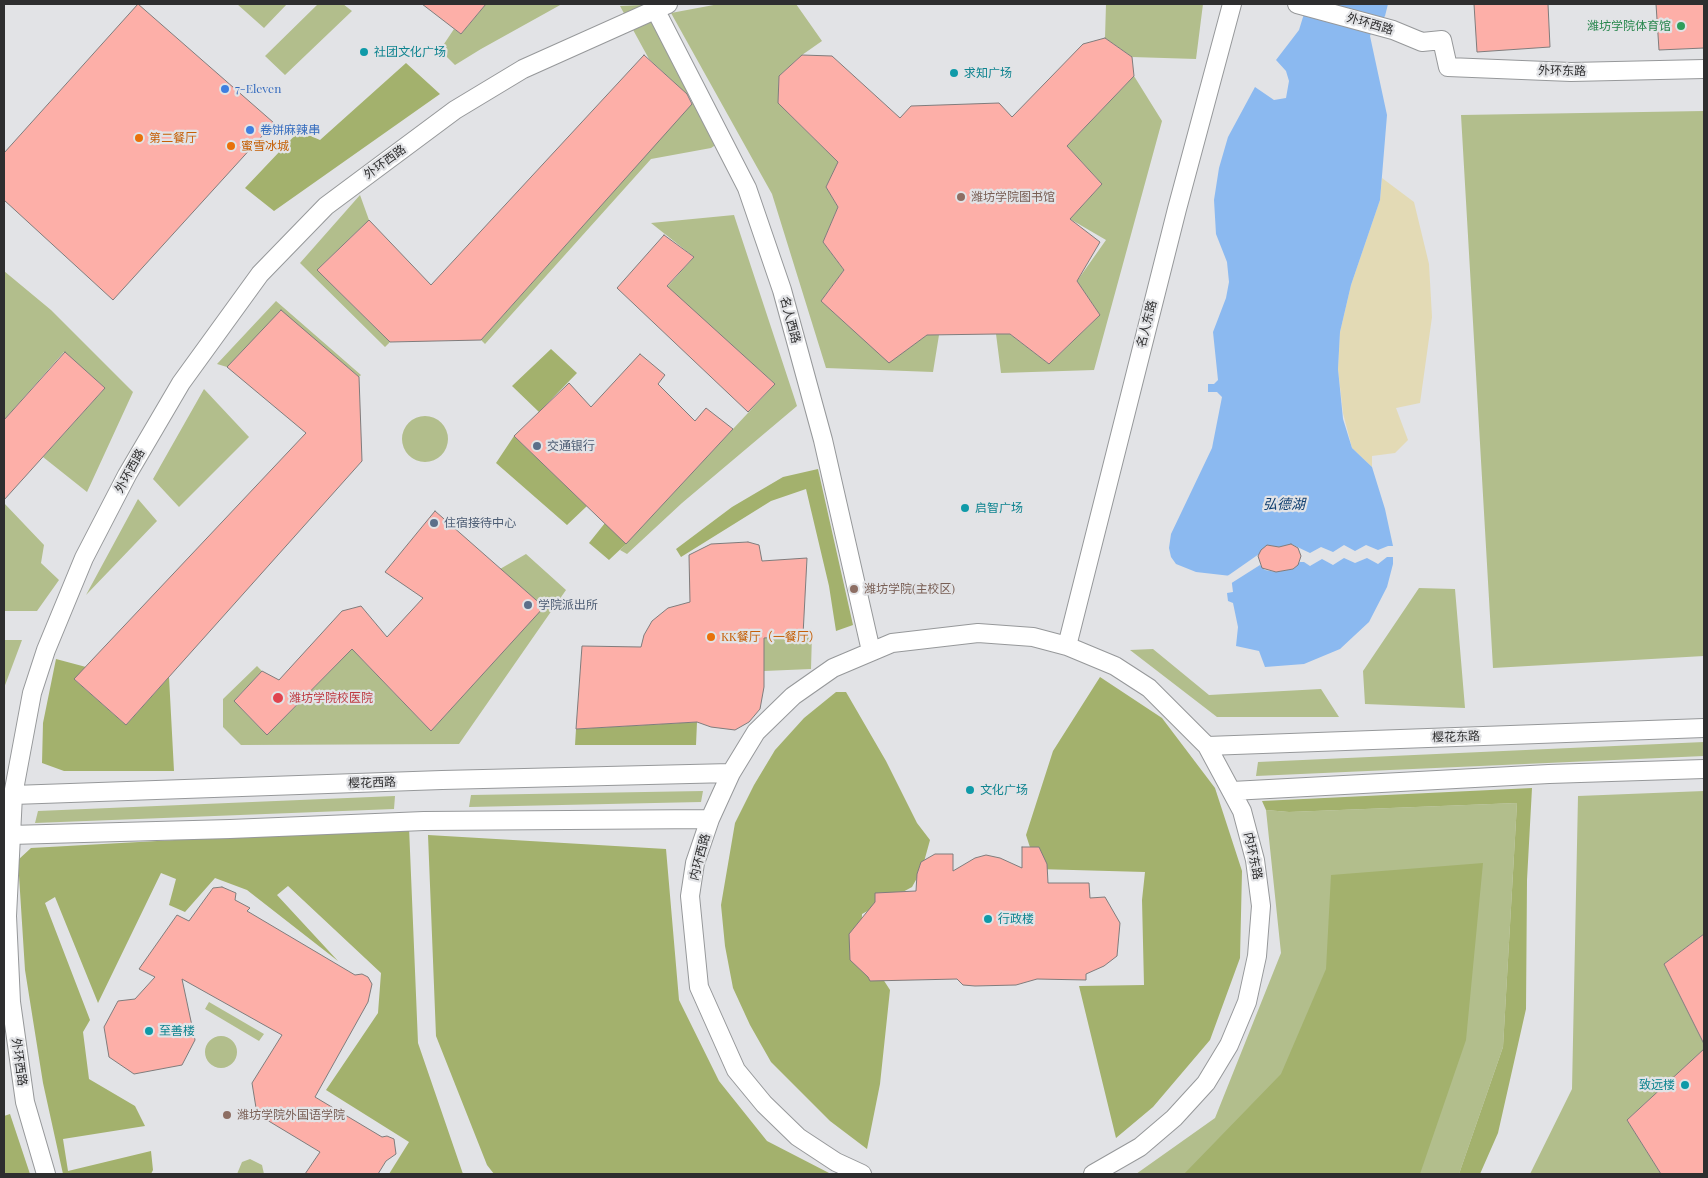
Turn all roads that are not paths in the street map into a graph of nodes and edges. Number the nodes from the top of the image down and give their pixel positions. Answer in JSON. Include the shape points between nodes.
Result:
{"nodes":[{"id":1,"x":1232,"y":4,"type":"edge"},
{"id":2,"x":1297,"y":4,"type":"edge"},
{"id":3,"x":662,"y":6,"type":"edge"},
{"id":4,"x":1442,"y":40,"type":"joint"},
{"id":5,"x":1704,"y":69,"type":"edge"},
{"id":6,"x":978,"y":633,"type":"joint"},
{"id":7,"x":1067,"y":646,"type":"junction"},
{"id":8,"x":871,"y":651,"type":"junction"},
{"id":9,"x":1704,"y":728,"type":"edge"},
{"id":10,"x":1207,"y":746,"type":"junction"},
{"id":11,"x":1704,"y":769,"type":"edge"},
{"id":12,"x":731,"y":773,"type":"junction"},
{"id":13,"x":1232,"y":791,"type":"junction"},
{"id":14,"x":13,"y":795,"type":"junction"},
{"id":15,"x":710,"y":819,"type":"junction"},
{"id":16,"x":10,"y":835,"type":"junction"},
{"id":17,"x":1113,"y":1170,"type":"edge"},
{"id":18,"x":46,"y":1174,"type":"edge"},
{"id":19,"x":862,"y":1174,"type":"edge"},
{"id":20,"x":1093,"y":1174,"type":"edge"}],
"edges":[{"from":1,"to":7,"type":"street","name":"名人东路","via":[[1176,209]]},
{"from":2,"to":4,"type":"street","name":"外环西路","via":[[1393,30],[1422,42]]},
{"from":3,"to":8,"type":"street","name":"名人西路","via":[[747,188],[782,290],[824,440]]},
{"from":3,"to":14,"type":"street","name":"外环西路","via":[[524,69],[456,110],[326,206],[260,274],[181,384],[126,475],[84,558],[46,650],[32,694]]},
{"from":4,"to":5,"type":"street","name":"外环东路","via":[[1448,67],[1571,72]]},
{"from":6,"to":7,"type":"street","name":"内环东路","via":[[1034,637]]},
{"from":6,"to":8,"type":"street","name":"内环西路","via":[[892,643]]},
{"from":7,"to":10,"type":"street","name":"内环东路","via":[[1115,666],[1149,688]]},
{"from":8,"to":12,"type":"street","name":"内环西路","via":[[833,668],[793,696],[756,732]]},
{"from":9,"to":10,"type":"street","name":"樱花东路"},
{"from":10,"to":13,"type":"street","name":"内环东路"},
{"from":11,"to":13,"type":"street"},
{"from":12,"to":14,"type":"street","name":"樱花西路"},
{"from":12,"to":15,"type":"street","name":"内环西路"},
{"from":13,"to":17,"type":"street","name":"内环东路","via":[[1249,835],[1261,906],[1257,956],[1247,1002],[1229,1044],[1206,1083],[1174,1118]]},
{"from":14,"to":16,"type":"street","name":"外环西路"},
{"from":15,"to":16,"type":"street","via":[[424,821]]},
{"from":15,"to":19,"type":"street","name":"内环西路","via":[[695,863],[690,896],[699,987],[716,1028],[736,1070],[764,1104],[798,1137],[836,1162]]},
{"from":16,"to":18,"type":"street","name":"外环西路","via":[[7,916],[11,1002],[25,1102]]},
{"from":17,"to":20,"type":"street","name":"内环东路"}]}
